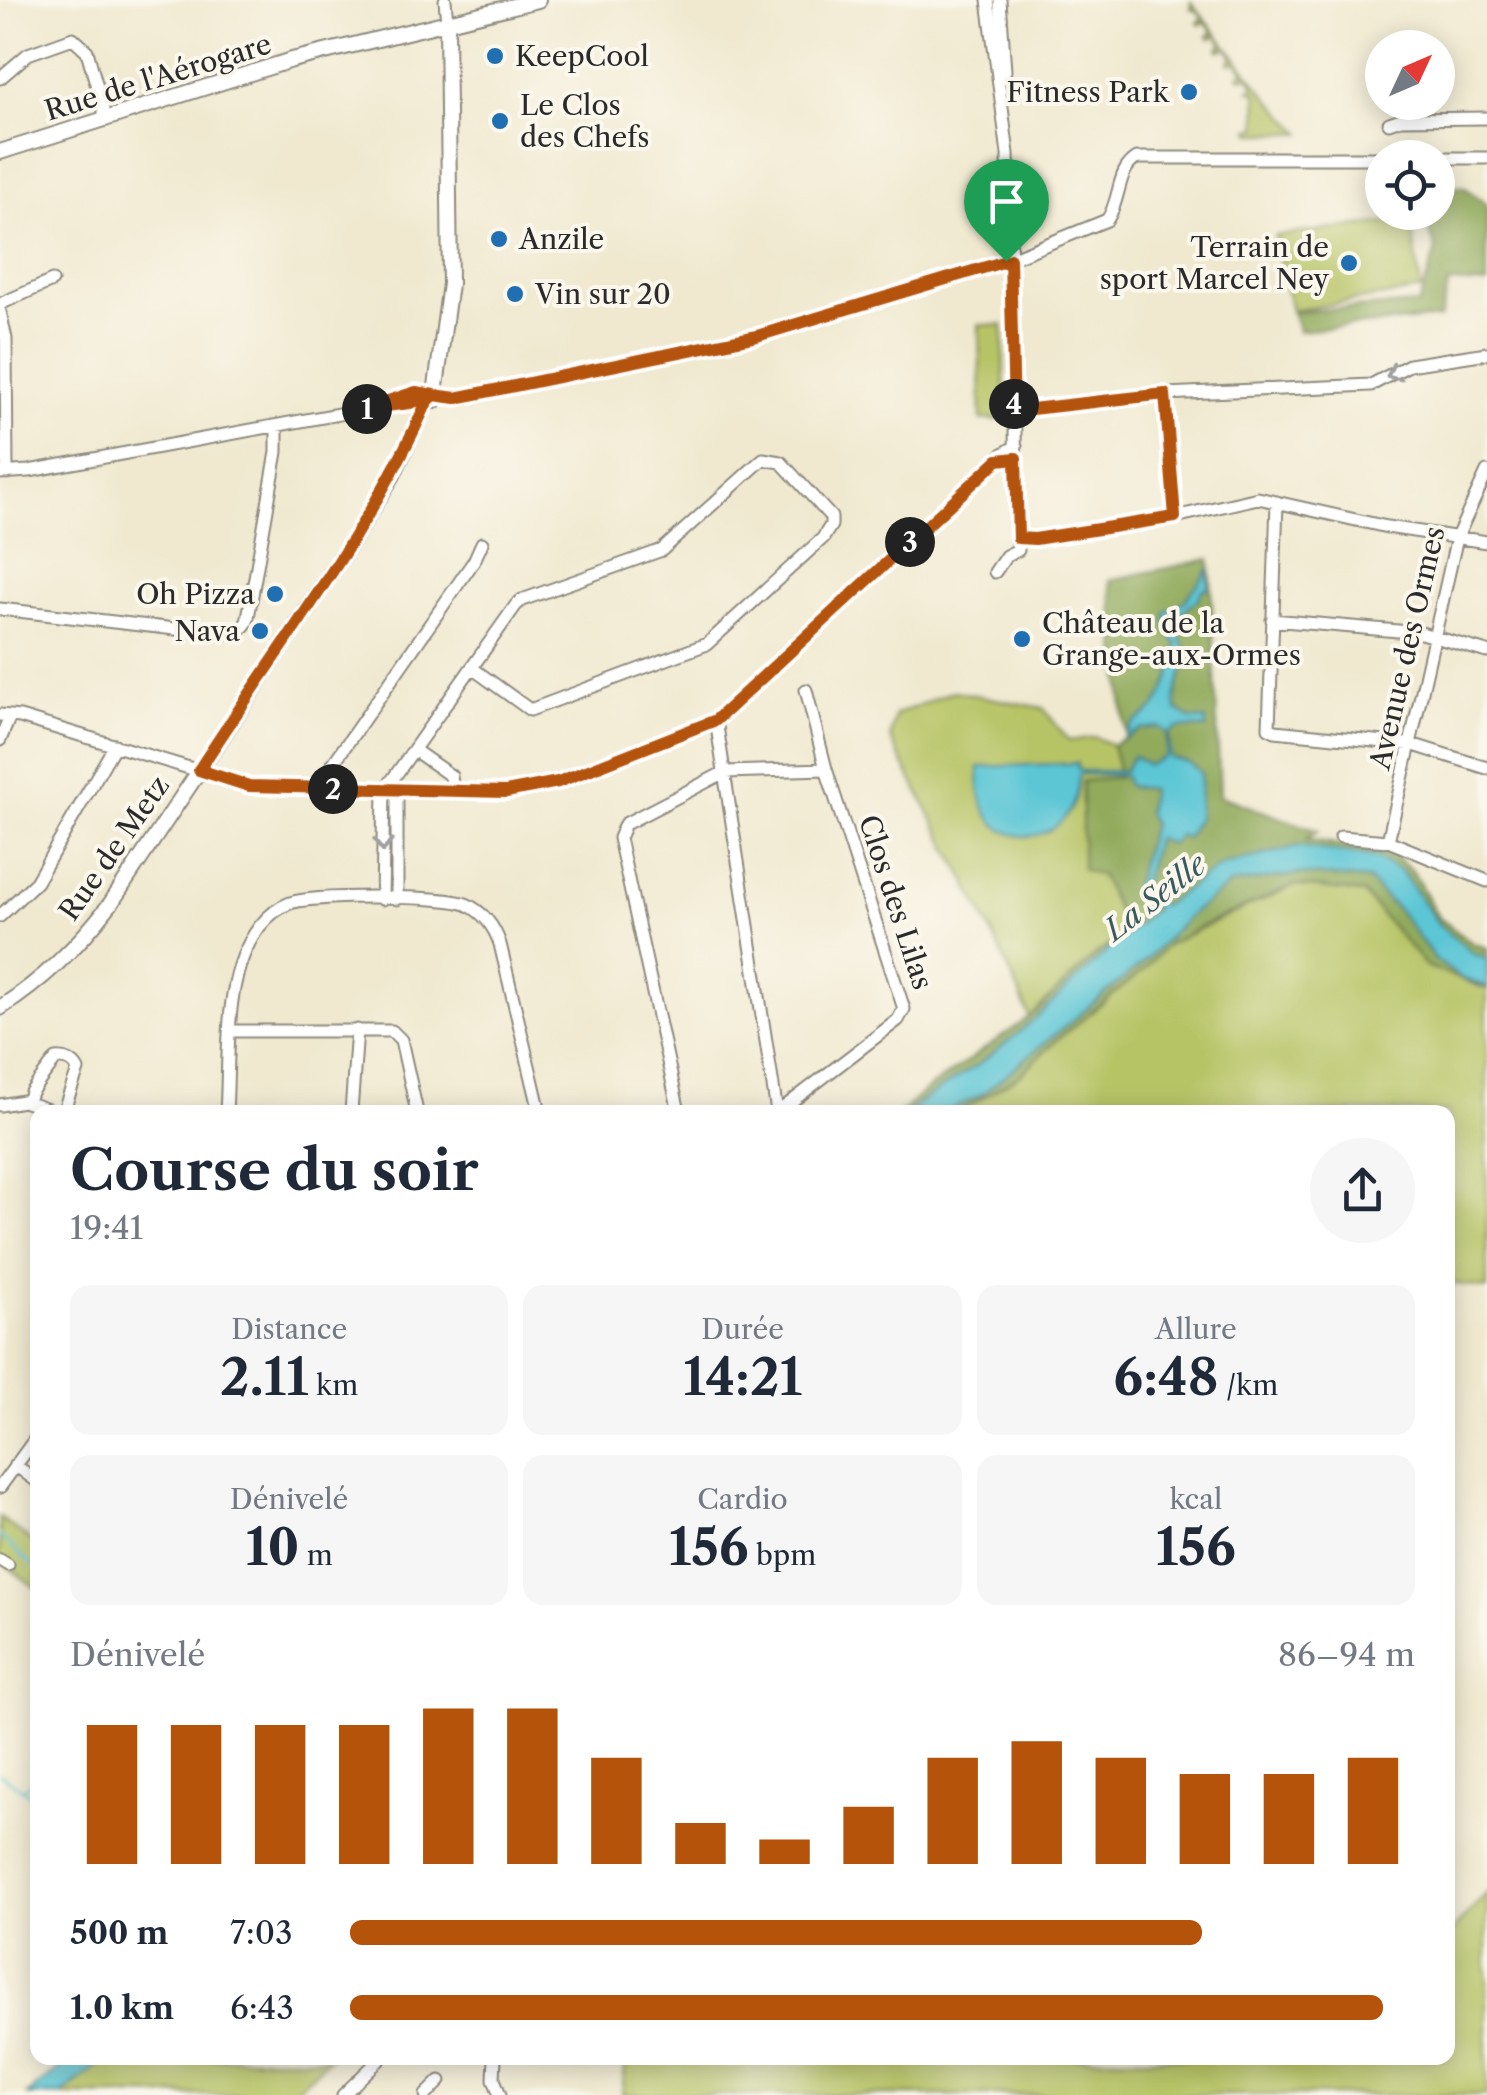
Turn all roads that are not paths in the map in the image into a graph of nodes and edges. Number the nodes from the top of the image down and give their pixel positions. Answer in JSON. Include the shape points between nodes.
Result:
{"nodes":[{"id":1,"x":445,"y":0,"type":"edge"},
{"id":2,"x":538,"y":0,"type":"edge"},
{"id":3,"x":988,"y":0,"type":"edge"},
{"id":4,"x":1000,"y":0,"type":"edge"},
{"id":5,"x":447,"y":22,"type":"junction"},
{"id":6,"x":0,"y":78,"type":"edge"},
{"id":7,"x":1487,"y":118,"type":"edge"},
{"id":8,"x":106,"y":119,"type":"junction"},
{"id":9,"x":1006,"y":120,"type":"junction"},
{"id":10,"x":1389,"y":124,"type":"dead end"},
{"id":11,"x":0,"y":152,"type":"edge"},
{"id":12,"x":1487,"y":158,"type":"edge"},
{"id":13,"x":1010,"y":259,"type":"junction"},
{"id":14,"x":52,"y":281,"type":"dead end"},
{"id":15,"x":0,"y":304,"type":"edge"},
{"id":16,"x":0,"y":312,"type":"edge"},
{"id":17,"x":1487,"y":353,"type":"edge"},
{"id":18,"x":1165,"y":394,"type":"junction"},
{"id":19,"x":434,"y":395,"type":"junction"},
{"id":20,"x":1014,"y":411,"type":"junction"},
{"id":21,"x":277,"y":426,"type":"junction"},
{"id":22,"x":1016,"y":452,"type":"junction"},
{"id":23,"x":3,"y":472,"type":"edge"},
{"id":24,"x":1487,"y":472,"type":"edge"},
{"id":25,"x":1277,"y":502,"type":"junction"},
{"id":26,"x":1175,"y":517,"type":"junction"},
{"id":27,"x":1457,"y":537,"type":"junction"},
{"id":28,"x":1018,"y":538,"type":"junction"},
{"id":29,"x":1487,"y":542,"type":"edge"},
{"id":30,"x":482,"y":543,"type":"dead end"},
{"id":31,"x":995,"y":572,"type":"dead end"},
{"id":32,"x":0,"y":609,"type":"edge"},
{"id":33,"x":1272,"y":620,"type":"junction"},
{"id":34,"x":1434,"y":636,"type":"junction"},
{"id":35,"x":1487,"y":652,"type":"edge"},
{"id":36,"x":472,"y":668,"type":"junction"},
{"id":37,"x":806,"y":690,"type":"dead end"},
{"id":38,"x":5,"y":716,"type":"edge"},
{"id":39,"x":716,"y":720,"type":"junction"},
{"id":40,"x":0,"y":740,"type":"edge"},
{"id":41,"x":1410,"y":744,"type":"junction"},
{"id":42,"x":115,"y":745,"type":"junction"},
{"id":43,"x":414,"y":750,"type":"junction"},
{"id":44,"x":1487,"y":768,"type":"edge"},
{"id":45,"x":826,"y":769,"type":"junction"},
{"id":46,"x":199,"y":770,"type":"junction"},
{"id":47,"x":725,"y":772,"type":"junction"},
{"id":48,"x":320,"y":788,"type":"junction"},
{"id":49,"x":390,"y":790,"type":"junction"},
{"id":50,"x":454,"y":790,"type":"junction"},
{"id":51,"x":1341,"y":837,"type":"dead end"},
{"id":52,"x":1388,"y":840,"type":"junction"},
{"id":53,"x":1487,"y":881,"type":"edge"},
{"id":54,"x":397,"y":898,"type":"junction"},
{"id":55,"x":382,"y":899,"type":"junction"},
{"id":56,"x":0,"y":916,"type":"edge"},
{"id":57,"x":0,"y":1008,"type":"edge"},
{"id":58,"x":357,"y":1030,"type":"junction"},
{"id":59,"x":232,"y":1031,"type":"junction"},
{"id":60,"x":28,"y":1102,"type":"junction"},
{"id":61,"x":0,"y":1105,"type":"edge"},
{"id":62,"x":36,"y":1105,"type":"edge"},
{"id":63,"x":66,"y":1105,"type":"edge"},
{"id":64,"x":227,"y":1105,"type":"edge"},
{"id":65,"x":352,"y":1105,"type":"edge"},
{"id":66,"x":415,"y":1105,"type":"edge"},
{"id":67,"x":538,"y":1105,"type":"edge"},
{"id":68,"x":678,"y":1105,"type":"edge"},
{"id":69,"x":776,"y":1105,"type":"edge"},
{"id":70,"x":786,"y":1105,"type":"edge"},
{"id":71,"x":30,"y":1445,"type":"edge"},
{"id":72,"x":15,"y":1465,"type":"junction"},
{"id":73,"x":30,"y":1476,"type":"edge"},
{"id":74,"x":0,"y":1487,"type":"edge"},
{"id":75,"x":375,"y":2065,"type":"edge"},
{"id":76,"x":495,"y":2065,"type":"edge"},
{"id":77,"x":440,"y":2082,"type":"dead end"},
{"id":78,"x":351,"y":2092,"type":"edge"},
{"id":79,"x":426,"y":2095,"type":"edge"},
{"id":80,"x":500,"y":2095,"type":"edge"}],
"edges":[{"from":1,"to":5,"type":"street"},
{"from":2,"to":5,"type":"main road","name":"Rue de l'Aérogare"},
{"from":3,"to":9,"type":"street"},
{"from":4,"to":9,"type":"street"},
{"from":5,"to":8,"type":"main road","name":"Rue de l'Aérogare","via":[[292,60]]},
{"from":5,"to":19,"type":"main road","name":"Rue de Metz","via":[[450,284]]},
{"from":6,"to":8,"type":"street","via":[[28,54],[73,38],[87,51]]},
{"from":7,"to":10,"type":"street"},
{"from":8,"to":11,"type":"main road","name":"Rue de l'Aérogare"},
{"from":9,"to":13,"type":"street"},
{"from":12,"to":13,"type":"street","via":[[1137,158],[1125,168],[1108,220]]},
{"from":13,"to":19,"type":"street","via":[[727,343],[456,398]]},
{"from":13,"to":20,"type":"street"},
{"from":14,"to":15,"type":"street"},
{"from":16,"to":23,"type":"street","via":[[6,340]]},
{"from":17,"to":18,"type":"street","one_way":true,"via":[[1410,365],[1370,385]]},
{"from":18,"to":20,"type":"street"},
{"from":18,"to":26,"type":"street"},
{"from":19,"to":21,"type":"street","via":[[416,392]]},
{"from":19,"to":46,"type":"main road","name":"Rue de Metz","via":[[348,548]]},
{"from":20,"to":22,"type":"street"},
{"from":21,"to":23,"type":"street"},
{"from":21,"to":32,"type":"street","via":[[247,622],[239,632]]},
{"from":22,"to":28,"type":"street"},
{"from":22,"to":39,"type":"street","via":[[998,460]]},
{"from":24,"to":27,"type":"street","name":"Avenue des Ormes"},
{"from":25,"to":26,"type":"street","via":[[1258,498]]},
{"from":25,"to":27,"type":"street"},
{"from":25,"to":33,"type":"street"},
{"from":26,"to":28,"type":"street"},
{"from":27,"to":29,"type":"street"},
{"from":27,"to":34,"type":"street","name":"Avenue des Ormes"},
{"from":28,"to":31,"type":"street","via":[[1018,550]]},
{"from":30,"to":48,"type":"street"},
{"from":33,"to":34,"type":"street"},
{"from":33,"to":41,"type":"street","via":[[1269,728]]},
{"from":34,"to":35,"type":"street"},
{"from":34,"to":41,"type":"street","name":"Avenue des Ormes"},
{"from":36,"to":36,"type":"street","via":[[522,600],[662,550],[763,459],[780,462],[836,517],[823,538],[700,648],[530,710]]},
{"from":36,"to":43,"type":"street"},
{"from":37,"to":45,"type":"street","name":"Clos des Lilas"},
{"from":38,"to":40,"type":"street"},
{"from":38,"to":42,"type":"street"},
{"from":39,"to":47,"type":"street","name":"Clos des Lilas"},
{"from":39,"to":50,"type":"street","via":[[545,786]]},
{"from":41,"to":44,"type":"street"},
{"from":41,"to":52,"type":"street","name":"Avenue des Ormes"},
{"from":42,"to":46,"type":"street"},
{"from":42,"to":56,"type":"street","via":[[36,882]]},
{"from":43,"to":49,"type":"street"},
{"from":43,"to":50,"type":"street","via":[[450,776]]},
{"from":45,"to":47,"type":"street"},
{"from":45,"to":70,"type":"street","name":"Clos des Lilas","via":[[904,1010]]},
{"from":46,"to":48,"type":"street","via":[[249,786]]},
{"from":46,"to":57,"type":"main road","name":"Rue de Metz","via":[[94,926]]},
{"from":47,"to":68,"type":"street","via":[[626,824],[620,834]]},
{"from":47,"to":69,"type":"street","name":"Clos des Lilas"},
{"from":48,"to":49,"type":"street"},
{"from":49,"to":50,"type":"street"},
{"from":49,"to":54,"type":"street"},
{"from":49,"to":55,"type":"street","one_way":true},
{"from":51,"to":52,"type":"street"},
{"from":52,"to":53,"type":"street"},
{"from":54,"to":55,"type":"street"},
{"from":54,"to":67,"type":"street","via":[[454,900],[492,927]]},
{"from":55,"to":59,"type":"street","via":[[294,902],[267,918],[236,972]]},
{"from":58,"to":59,"type":"street"},
{"from":58,"to":65,"type":"street"},
{"from":58,"to":66,"type":"street","via":[[398,1036]]},
{"from":59,"to":64,"type":"street"},
{"from":60,"to":61,"type":"street"},
{"from":60,"to":62,"type":"street"},
{"from":60,"to":63,"type":"street","via":[[63,1058],[78,1070]]},
{"from":71,"to":72,"type":"street"},
{"from":72,"to":73,"type":"street"},
{"from":72,"to":74,"type":"street"},
{"from":75,"to":78,"type":"street"},
{"from":76,"to":80,"type":"street"},
{"from":77,"to":79,"type":"street"}]}
